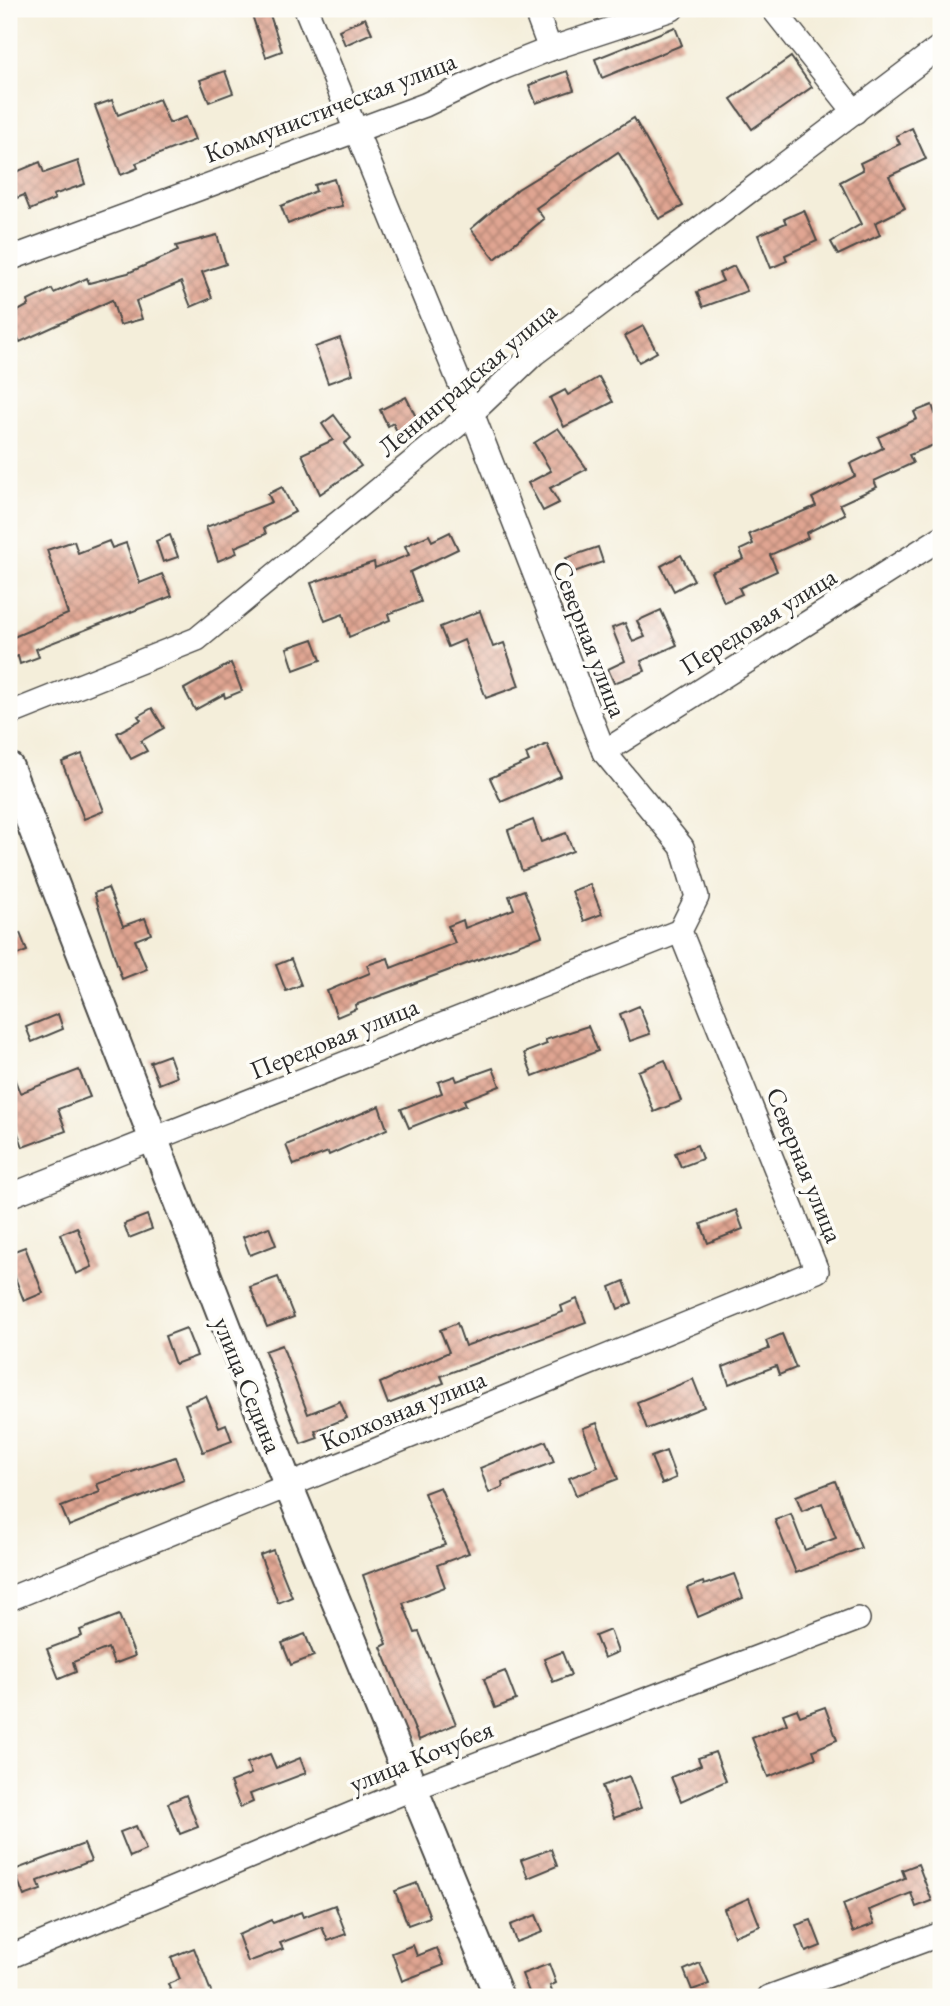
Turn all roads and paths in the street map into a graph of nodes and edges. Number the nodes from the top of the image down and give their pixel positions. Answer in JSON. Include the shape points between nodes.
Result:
{"nodes":[{"id":1,"x":306,"y":9,"type":"edge"},
{"id":2,"x":535,"y":9,"type":"edge"},
{"id":3,"x":672,"y":9,"type":"edge"},
{"id":4,"x":773,"y":9,"type":"edge"},
{"id":5,"x":941,"y":46,"type":"edge"},
{"id":6,"x":550,"y":49,"type":"junction"},
{"id":7,"x":855,"y":112,"type":"junction"},
{"id":8,"x":355,"y":130,"type":"junction"},
{"id":9,"x":9,"y":260,"type":"edge"},
{"id":10,"x":472,"y":413,"type":"junction"},
{"id":11,"x":941,"y":538,"type":"edge"},
{"id":12,"x":9,"y":714,"type":"edge"},
{"id":13,"x":604,"y":752,"type":"junction"},
{"id":14,"x":9,"y":767,"type":"edge"},
{"id":15,"x":680,"y":931,"type":"junction"},
{"id":16,"x":152,"y":1140,"type":"junction"},
{"id":17,"x":9,"y":1196,"type":"edge"},
{"id":18,"x":817,"y":1271,"type":"joint"},
{"id":19,"x":289,"y":1487,"type":"junction"},
{"id":20,"x":9,"y":1599,"type":"edge"},
{"id":21,"x":858,"y":1619,"type":"dead end"},
{"id":22,"x":414,"y":1788,"type":"junction"},
{"id":23,"x":941,"y":1934,"type":"edge"},
{"id":24,"x":9,"y":1957,"type":"edge"},
{"id":25,"x":499,"y":1997,"type":"edge"},
{"id":26,"x":769,"y":1997,"type":"edge"}],
"edges":[{"from":1,"to":8,"type":"street","name":"Северная улица"},
{"from":2,"to":6,"type":"street"},
{"from":3,"to":6,"type":"street","name":"Коммунистическая улица"},
{"from":4,"to":7,"type":"street"},
{"from":5,"to":7,"type":"street","name":"Ленинградская улица"},
{"from":6,"to":8,"type":"street","name":"Коммунистическая улица","via":[[425,105]]},
{"from":7,"to":10,"type":"street","name":"Ленинградская улица","via":[[534,354]]},
{"from":8,"to":9,"type":"street","name":"Коммунистическая улица"},
{"from":8,"to":10,"type":"street","name":"Северная улица"},
{"from":10,"to":12,"type":"street","name":"Ленинградская улица","via":[[197,639]]},
{"from":10,"to":13,"type":"street","name":"Северная улица"},
{"from":11,"to":13,"type":"street","name":"Передовая улица"},
{"from":13,"to":15,"type":"street","name":"Северная улица","via":[[682,847],[697,897]]},
{"from":14,"to":16,"type":"main road","name":"улица Седина"},
{"from":15,"to":16,"type":"street","name":"Передовая улица"},
{"from":15,"to":18,"type":"street","name":"Северная улица"},
{"from":16,"to":17,"type":"street","name":"Передовая улица"},
{"from":16,"to":19,"type":"main road","name":"улица Седина"},
{"from":18,"to":19,"type":"street","name":"Колхозная улица"},
{"from":19,"to":20,"type":"street","name":"Колхозная улица"},
{"from":19,"to":22,"type":"main road","name":"улица Седина"},
{"from":21,"to":22,"type":"street","name":"улица Кочубея"},
{"from":22,"to":24,"type":"street","name":"улица Кочубея"},
{"from":22,"to":25,"type":"main road","name":"улица Седина"},
{"from":23,"to":26,"type":"street"}]}
